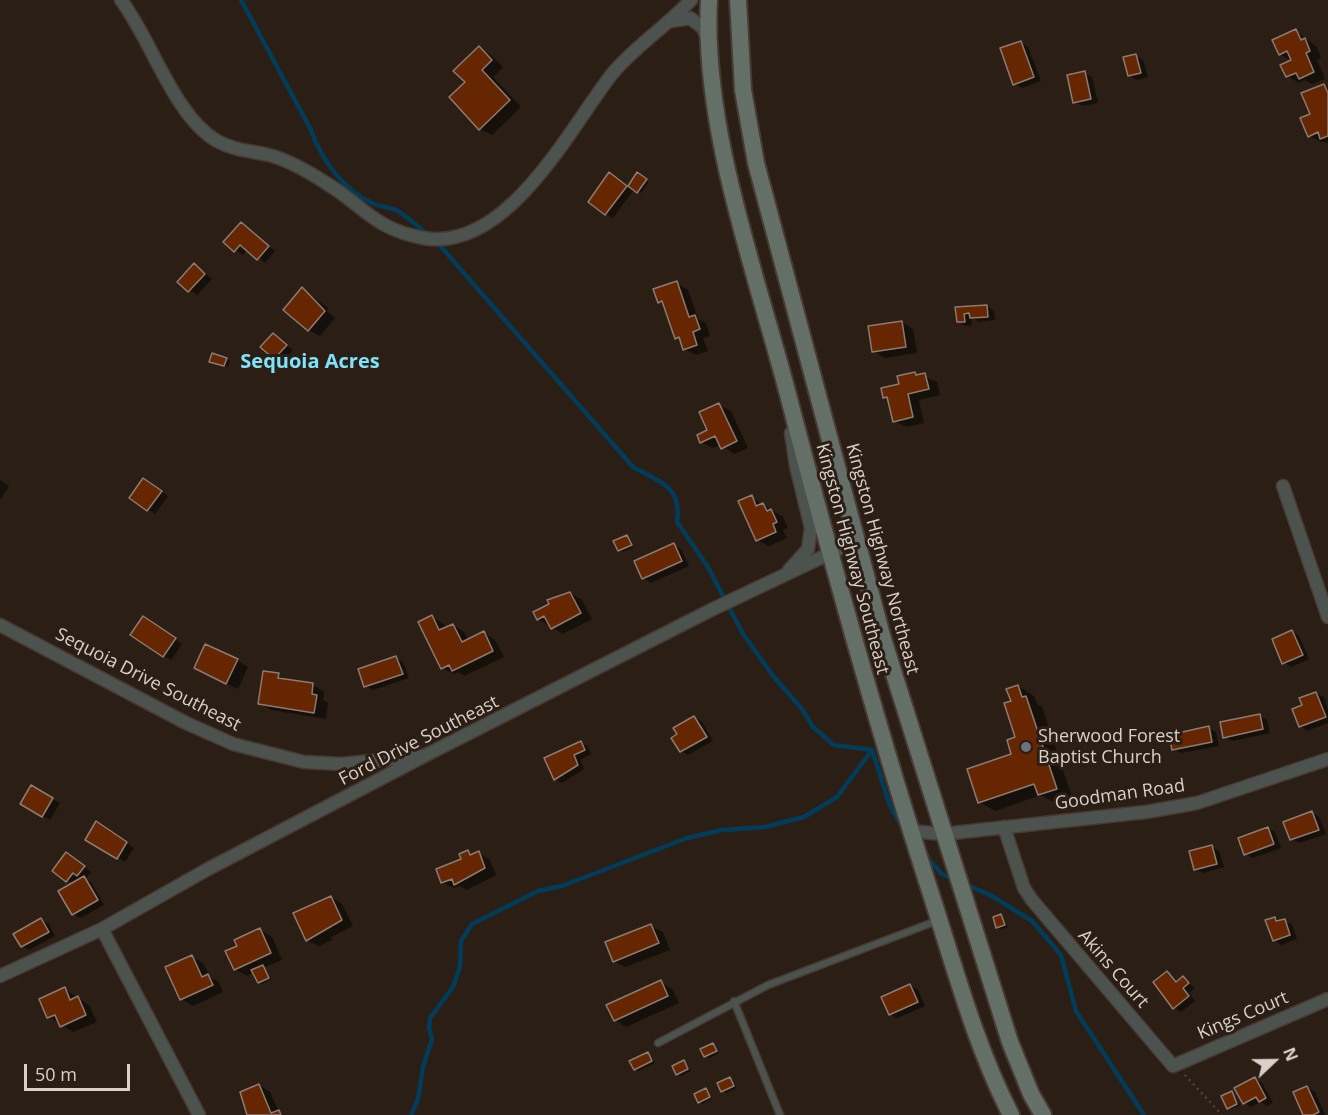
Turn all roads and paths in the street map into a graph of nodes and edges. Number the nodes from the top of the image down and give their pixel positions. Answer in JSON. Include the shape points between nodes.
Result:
{"nodes":[{"id":1,"x":121,"y":0,"type":"edge"},
{"id":2,"x":691,"y":0,"type":"edge"},
{"id":3,"x":708,"y":0,"type":"edge"},
{"id":4,"x":738,"y":0,"type":"edge"},
{"id":5,"x":670,"y":21,"type":"junction"},
{"id":6,"x":710,"y":46,"type":"junction"},
{"id":7,"x":786,"y":387,"type":"junction"},
{"id":8,"x":1283,"y":486,"type":"dead end"},
{"id":9,"x":856,"y":541,"type":"junction"},
{"id":10,"x":829,"y":553,"type":"junction"},
{"id":11,"x":784,"y":575,"type":"junction"},
{"id":12,"x":1328,"y":617,"type":"edge"},
{"id":13,"x":0,"y":625,"type":"edge"},
{"id":14,"x":426,"y":755,"type":"junction"},
{"id":15,"x":1328,"y":759,"type":"edge"},
{"id":16,"x":1004,"y":827,"type":"junction"},
{"id":17,"x":911,"y":831,"type":"junction"},
{"id":18,"x":943,"y":834,"type":"junction"},
{"id":19,"x":939,"y":920,"type":"junction"},
{"id":20,"x":102,"y":929,"type":"junction"},
{"id":21,"x":0,"y":976,"type":"edge"},
{"id":22,"x":1328,"y":999,"type":"edge"},
{"id":23,"x":734,"y":1001,"type":"junction"},
{"id":24,"x":658,"y":1043,"type":"dead end"},
{"id":25,"x":1173,"y":1066,"type":"junction"},
{"id":26,"x":199,"y":1115,"type":"edge"},
{"id":27,"x":780,"y":1115,"type":"edge"},
{"id":28,"x":1011,"y":1115,"type":"edge"},
{"id":29,"x":1043,"y":1115,"type":"edge"},
{"id":30,"x":1222,"y":1115,"type":"edge"}],
"edges":[{"from":1,"to":5,"type":"street","via":[[143,31],[179,103],[201,129],[217,141],[243,151],[271,155],[300,168],[377,222],[425,238],[459,236],[497,219],[538,175],[613,74],[639,45]]},
{"from":2,"to":5,"type":"street"},
{"from":3,"to":6,"type":"main road","name":"Kingston Highway Southeast"},
{"from":4,"to":9,"type":"main road","name":"Kingston Highway Northeast","via":[[738,37],[750,137]]},
{"from":5,"to":6,"type":"street","via":[[690,18],[698,23]]},
{"from":6,"to":7,"type":"main road","name":"Kingston Highway Southeast","via":[[720,135]]},
{"from":7,"to":10,"type":"main road","name":"Kingston Highway Southeast"},
{"from":7,"to":11,"type":"street","via":[[796,466],[811,528],[808,549]]},
{"from":8,"to":12,"type":"street"},
{"from":9,"to":10,"type":"street","name":"Ford Drive Southeast"},
{"from":9,"to":18,"type":"main road","name":"Kingston Highway Northeast"},
{"from":10,"to":11,"type":"street","name":"Ford Drive Southeast"},
{"from":10,"to":17,"type":"main road","name":"Kingston Highway Southeast"},
{"from":11,"to":14,"type":"street","name":"Ford Drive Southeast"},
{"from":13,"to":14,"type":"street","name":"Sequoia Drive Southeast","via":[[233,744],[323,763]]},
{"from":14,"to":20,"type":"street","name":"Ford Drive Southeast"},
{"from":15,"to":16,"type":"street","name":"Goodman Road","via":[[1197,802],[1146,812]]},
{"from":16,"to":18,"type":"street","name":"Goodman Road"},
{"from":16,"to":25,"type":"street","name":"Akins Court","via":[[1024,888],[1032,900]]},
{"from":17,"to":18,"type":"street","name":"Goodman Road"},
{"from":17,"to":19,"type":"main road","name":"Kingston Highway Southeast"},
{"from":18,"to":29,"type":"main road","name":"Kingston Highway Northeast","via":[[1010,1042]]},
{"from":19,"to":23,"type":"lane"},
{"from":19,"to":28,"type":"main road","name":"Kingston Highway Southeast"},
{"from":20,"to":21,"type":"street","name":"Ford Drive Southeast"},
{"from":20,"to":26,"type":"street"},
{"from":22,"to":25,"type":"street","name":"Kings Court"},
{"from":23,"to":24,"type":"lane"},
{"from":23,"to":27,"type":"lane"},
{"from":25,"to":30,"type":"path"}]}
